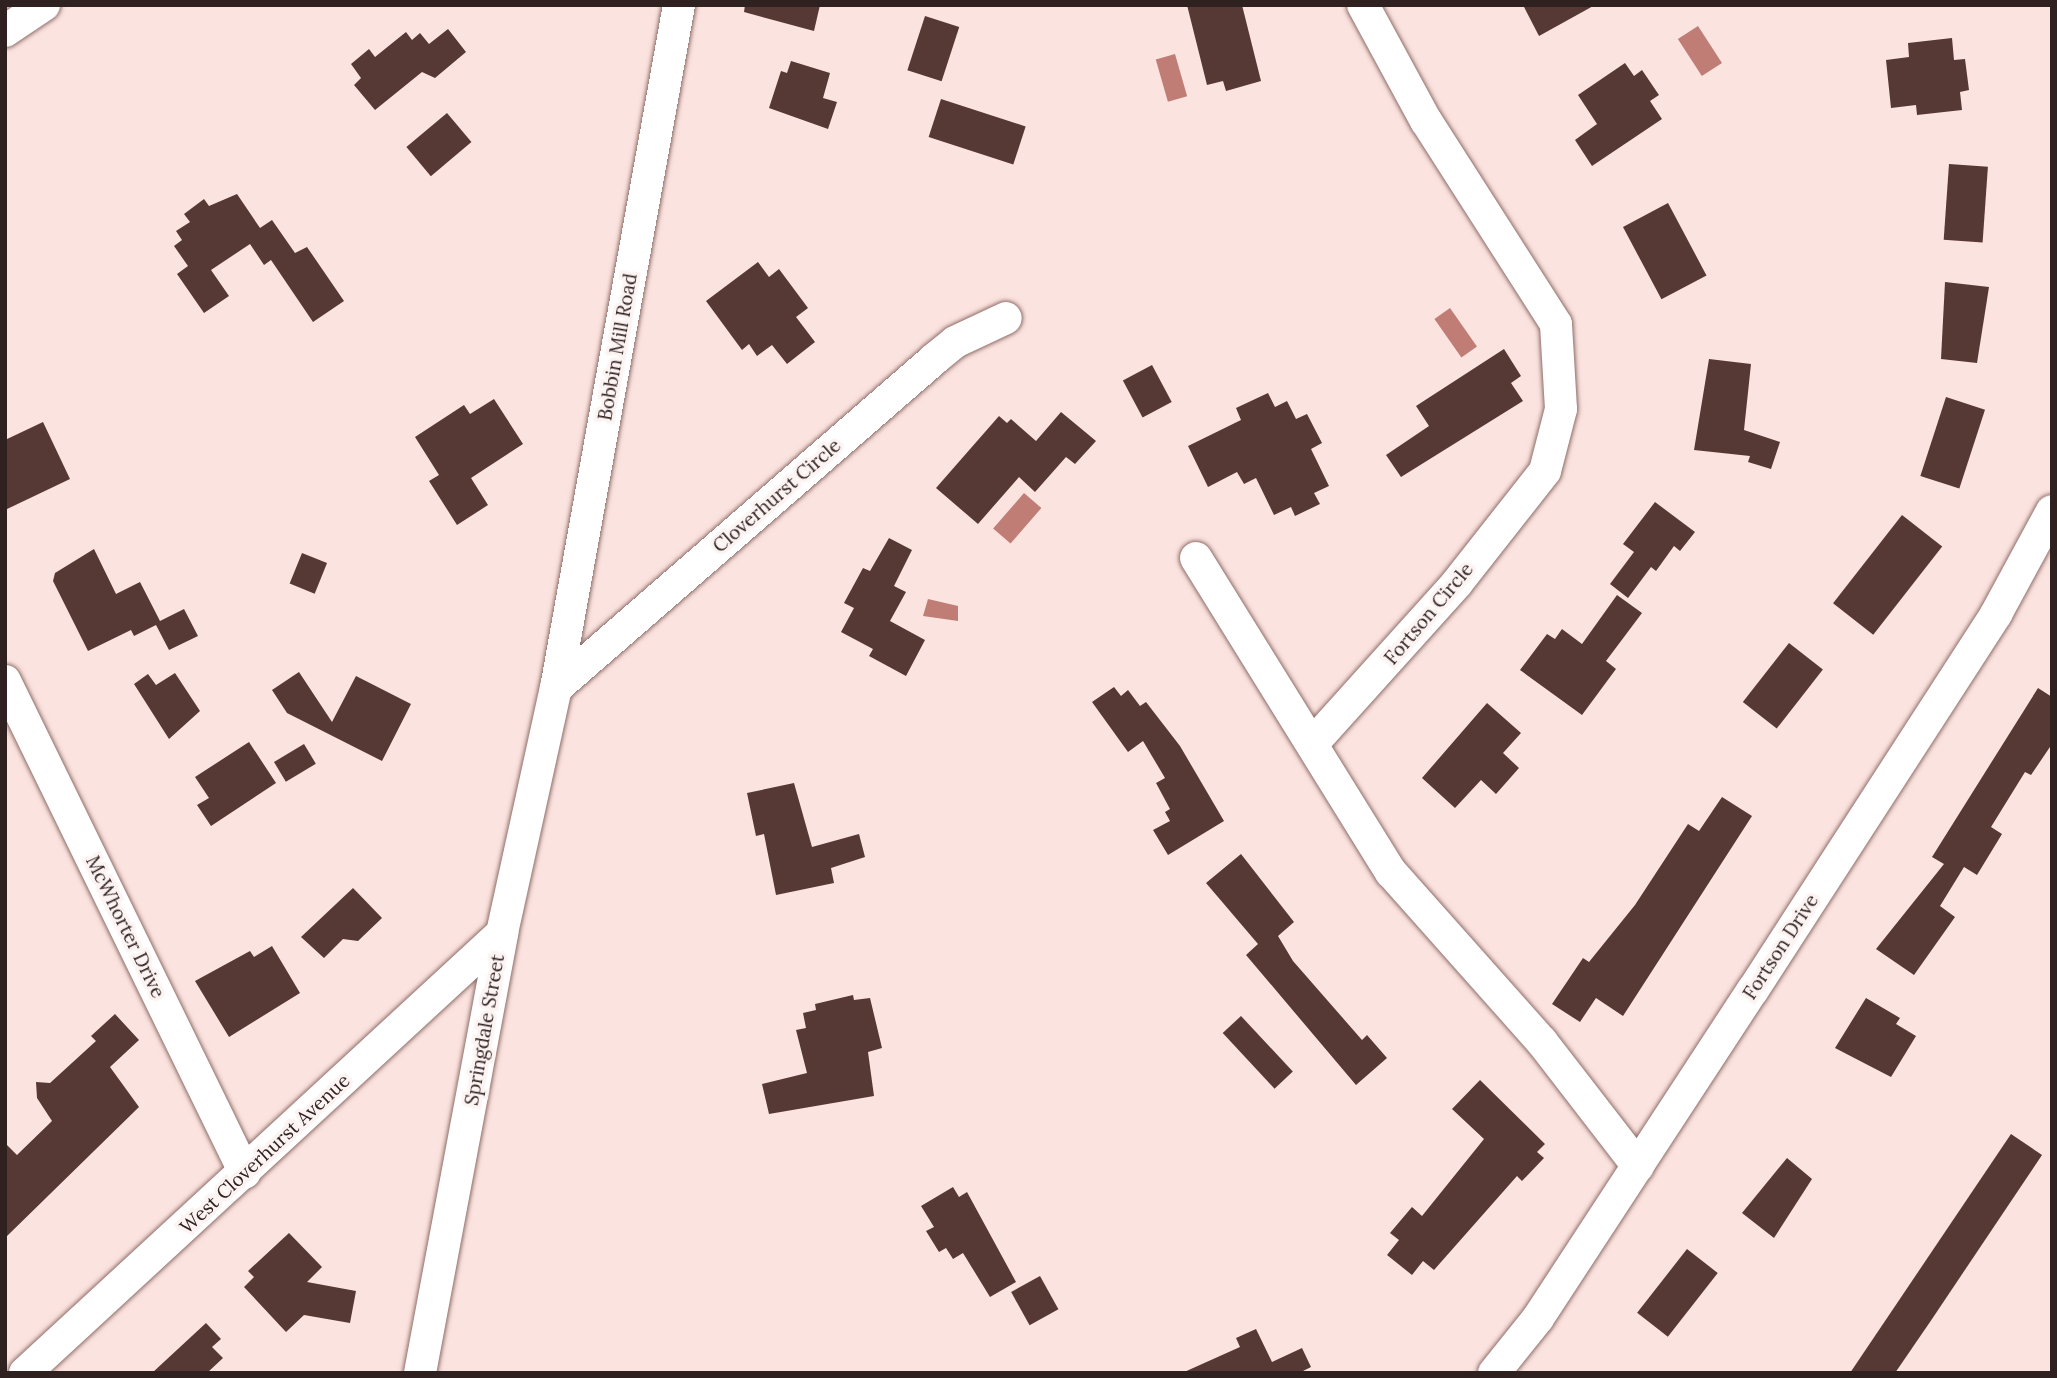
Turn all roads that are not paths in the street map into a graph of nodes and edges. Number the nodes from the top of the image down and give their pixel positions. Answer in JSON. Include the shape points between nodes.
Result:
{"nodes":[{"id":1,"x":44,"y":5,"type":"edge"},
{"id":2,"x":679,"y":5,"type":"edge"},
{"id":3,"x":1363,"y":5,"type":"edge"},
{"id":4,"x":5,"y":31,"type":"edge"},
{"id":5,"x":1006,"y":318,"type":"dead end"},
{"id":6,"x":2052,"y":511,"type":"edge"},
{"id":7,"x":1196,"y":558,"type":"dead end"},
{"id":8,"x":5,"y":681,"type":"edge"},
{"id":9,"x":556,"y":688,"type":"junction"},
{"id":10,"x":14,"y":724,"type":"edge"},
{"id":11,"x":1314,"y":743,"type":"junction"},
{"id":12,"x":502,"y":933,"type":"junction"},
{"id":13,"x":1638,"y":1166,"type":"junction"},
{"id":14,"x":245,"y":1173,"type":"junction"},
{"id":15,"x":26,"y":1373,"type":"edge"},
{"id":16,"x":420,"y":1373,"type":"edge"},
{"id":17,"x":1494,"y":1373,"type":"edge"}],
"edges":[{"from":1,"to":4,"type":"street"},
{"from":2,"to":9,"type":"street","name":"Bobbin Mill Road"},
{"from":3,"to":11,"type":"street","name":"Fortson Circle","via":[[1426,121],[1556,324],[1561,409],[1545,471],[1457,583]]},
{"from":5,"to":9,"type":"street","name":"Cloverhurst Circle","via":[[955,342],[933,360]]},
{"from":6,"to":13,"type":"street","name":"Fortson Drive","via":[[1996,614]]},
{"from":7,"to":11,"type":"street"},
{"from":8,"to":10,"type":"street","name":"McWhorter Drive"},
{"from":9,"to":12,"type":"street","name":"Springdale Street"},
{"from":10,"to":14,"type":"street","name":"McWhorter Drive"},
{"from":11,"to":13,"type":"street","via":[[1391,872],[1542,1042]]},
{"from":12,"to":14,"type":"street","name":"West Cloverhurst Avenue"},
{"from":12,"to":16,"type":"street","name":"Springdale Street"},
{"from":13,"to":17,"type":"street","name":"Fortson Drive","via":[[1538,1318]]},
{"from":14,"to":15,"type":"street","name":"West Cloverhurst Avenue"}]}
